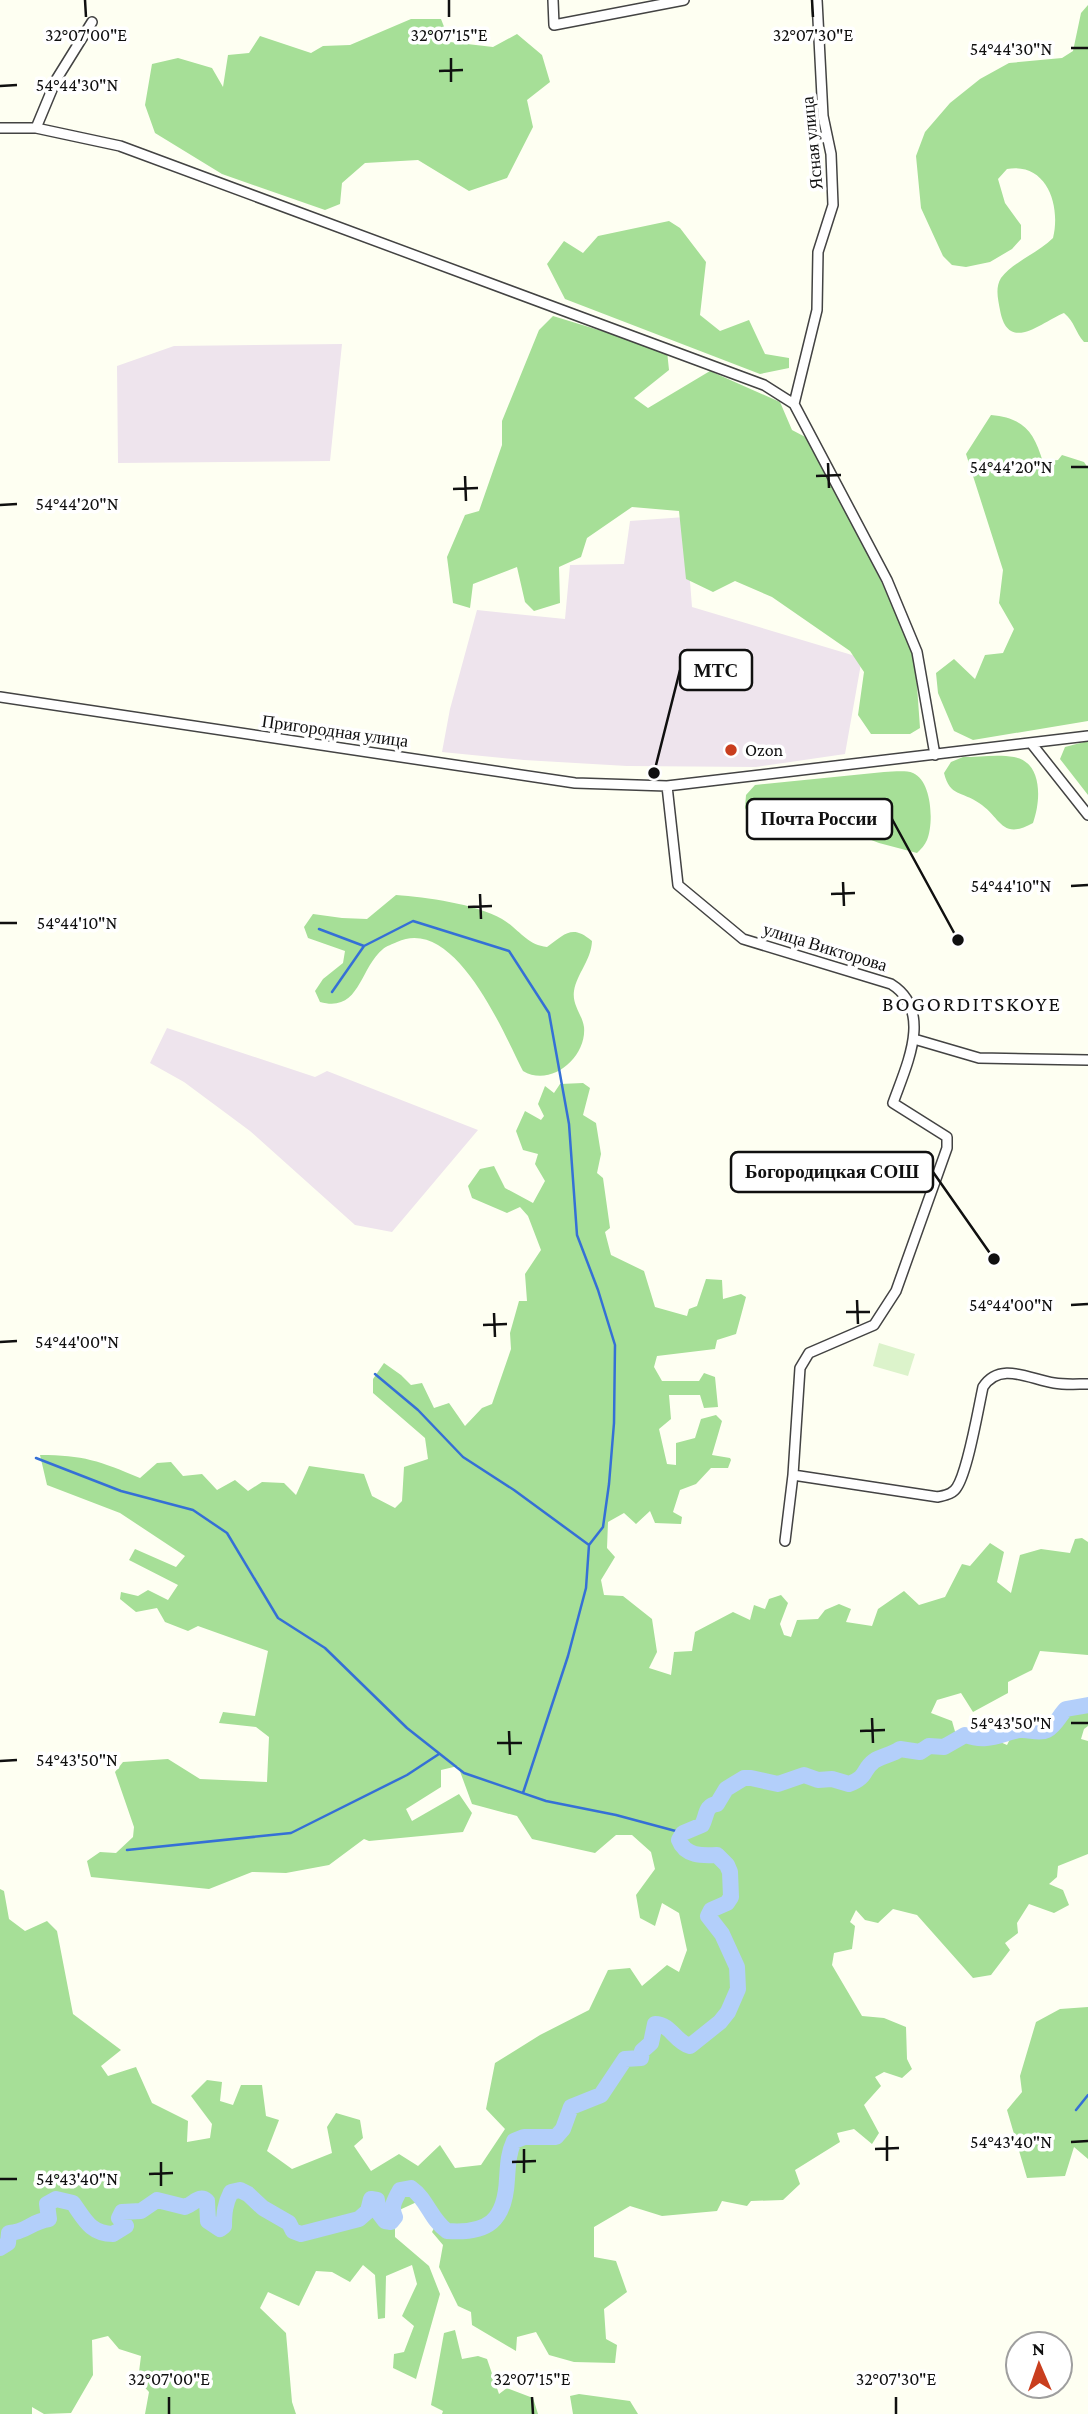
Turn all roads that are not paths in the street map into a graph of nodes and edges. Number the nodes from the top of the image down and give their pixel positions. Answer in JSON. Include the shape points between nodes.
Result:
{"nodes":[{"id":1,"x":553,"y":0,"type":"edge"},
{"id":2,"x":684,"y":0,"type":"edge"},
{"id":3,"x":815,"y":1,"type":"edge"},
{"id":4,"x":92,"y":22,"type":"dead end"},
{"id":5,"x":0,"y":128,"type":"edge"},
{"id":6,"x":36,"y":128,"type":"junction"},
{"id":7,"x":794,"y":404,"type":"junction"},
{"id":8,"x":0,"y":697,"type":"edge"},
{"id":9,"x":1088,"y":736,"type":"edge"},
{"id":10,"x":1031,"y":743,"type":"junction"},
{"id":11,"x":935,"y":755,"type":"junction"},
{"id":12,"x":667,"y":786,"type":"junction"},
{"id":13,"x":1088,"y":815,"type":"edge"},
{"id":14,"x":914,"y":1039,"type":"junction"},
{"id":15,"x":1088,"y":1060,"type":"edge"},
{"id":16,"x":1088,"y":1384,"type":"edge"},
{"id":17,"x":793,"y":1475,"type":"junction"},
{"id":18,"x":785,"y":1541,"type":"dead end"}],
"edges":[{"from":1,"to":2,"type":"street","via":[[554,25]]},
{"from":3,"to":7,"type":"street","name":"Ясная улица","via":[[833,205],[818,253],[817,310]]},
{"from":4,"to":6,"type":"street","via":[[56,80]]},
{"from":5,"to":6,"type":"street"},
{"from":6,"to":7,"type":"street","via":[[120,146],[764,385]]},
{"from":7,"to":11,"type":"street","via":[[887,580],[917,652]]},
{"from":8,"to":12,"type":"street","name":"Пригородная улица","via":[[575,783]]},
{"from":9,"to":10,"type":"street","name":"Пригородная улица"},
{"from":10,"to":11,"type":"street","name":"Пригородная улица"},
{"from":10,"to":13,"type":"street"},
{"from":11,"to":12,"type":"street","name":"Пригородная улица"},
{"from":12,"to":14,"type":"street","name":"улица Викторова","via":[[678,885],[743,939],[899,989],[911,1005]]},
{"from":14,"to":15,"type":"street","via":[[979,1058]]},
{"from":14,"to":17,"type":"street","name":"улица Викторова","via":[[893,1103],[947,1137],[947,1148],[896,1291],[874,1325],[808,1353],[800,1368]]},
{"from":16,"to":17,"type":"street","via":[[1009,1373],[988,1380],[963,1472],[957,1488],[949,1494],[938,1497]]},
{"from":17,"to":18,"type":"street"}]}
